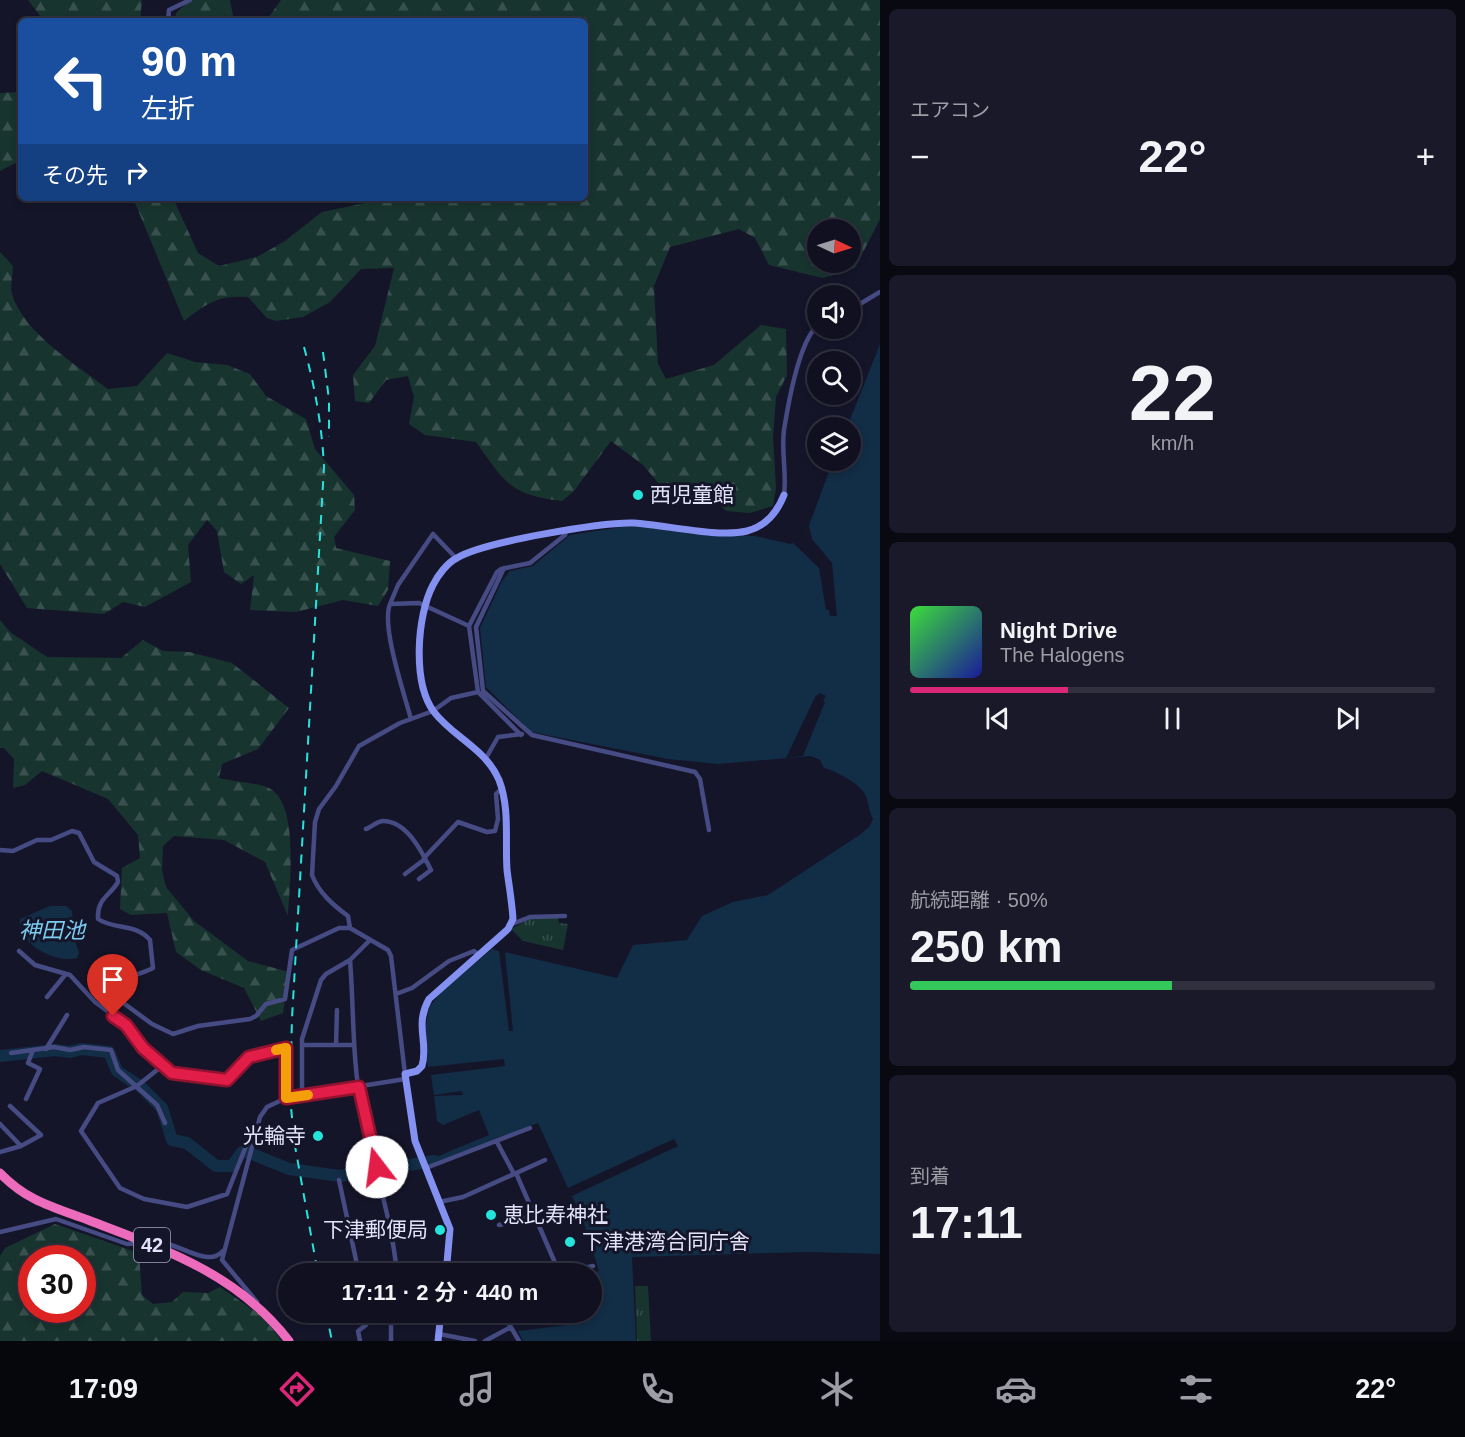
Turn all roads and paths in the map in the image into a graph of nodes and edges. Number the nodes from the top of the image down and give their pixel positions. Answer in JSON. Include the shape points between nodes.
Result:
{"nodes":[{"id":1,"x":190,"y":0,"type":"edge"},
{"id":2,"x":168,"y":18,"type":"edge"},
{"id":3,"x":880,"y":292,"type":"edge"},
{"id":4,"x":861,"y":303,"type":"edge"},
{"id":5,"x":807,"y":339,"type":"edge"},
{"id":6,"x":784,"y":495,"type":"joint"},
{"id":7,"x":566,"y":531,"type":"junction"},
{"id":8,"x":456,"y":558,"type":"junction"},
{"id":9,"x":504,"y":568,"type":"junction"},
{"id":10,"x":390,"y":604,"type":"junction"},
{"id":11,"x":425,"y":606,"type":"junction"},
{"id":12,"x":469,"y":626,"type":"junction"},
{"id":13,"x":478,"y":692,"type":"junction"},
{"id":14,"x":434,"y":711,"type":"junction"},
{"id":15,"x":411,"y":719,"type":"junction"},
{"id":16,"x":526,"y":732,"type":"junction"},
{"id":17,"x":520,"y":735,"type":"junction"},
{"id":18,"x":486,"y":758,"type":"junction"},
{"id":19,"x":501,"y":789,"type":"junction"},
{"id":20,"x":366,"y":829,"type":"dead end"},
{"id":21,"x":709,"y":830,"type":"dead end"},
{"id":22,"x":0,"y":850,"type":"edge"},
{"id":23,"x":425,"y":859,"type":"junction"},
{"id":24,"x":405,"y":874,"type":"dead end"},
{"id":25,"x":419,"y":879,"type":"dead end"},
{"id":26,"x":565,"y":916,"type":"dead end"},
{"id":27,"x":512,"y":924,"type":"junction"},
{"id":28,"x":350,"y":928,"type":"junction"},
{"id":29,"x":369,"y":941,"type":"junction"},
{"id":30,"x":19,"y":951,"type":"dead end"},
{"id":31,"x":479,"y":955,"type":"junction"},
{"id":32,"x":350,"y":960,"type":"junction"},
{"id":33,"x":65,"y":975,"type":"junction"},
{"id":34,"x":396,"y":994,"type":"junction"},
{"id":35,"x":48,"y":998,"type":"dead end"},
{"id":36,"x":337,"y":1010,"type":"dead end"},
{"id":37,"x":67,"y":1015,"type":"dead end"},
{"id":38,"x":302,"y":1045,"type":"junction"},
{"id":39,"x":336,"y":1045,"type":"junction"},
{"id":40,"x":353,"y":1045,"type":"junction"},
{"id":41,"x":46,"y":1049,"type":"junction"},
{"id":42,"x":33,"y":1050,"type":"junction"},
{"id":43,"x":11,"y":1053,"type":"dead end"},
{"id":44,"x":162,"y":1066,"type":"junction"},
{"id":45,"x":405,"y":1076,"type":"junction"},
{"id":46,"x":137,"y":1086,"type":"junction"},
{"id":47,"x":359,"y":1087,"type":"junction"},
{"id":48,"x":302,"y":1096,"type":"junction"},
{"id":49,"x":286,"y":1098,"type":"junction"},
{"id":50,"x":26,"y":1099,"type":"dead end"},
{"id":51,"x":10,"y":1106,"type":"dead end"},
{"id":52,"x":0,"y":1124,"type":"edge"},
{"id":53,"x":165,"y":1124,"type":"dead end"},
{"id":54,"x":530,"y":1128,"type":"dead end"},
{"id":55,"x":252,"y":1141,"type":"junction"},
{"id":56,"x":497,"y":1142,"type":"junction"},
{"id":57,"x":21,"y":1146,"type":"junction"},
{"id":58,"x":0,"y":1152,"type":"edge"},
{"id":59,"x":545,"y":1160,"type":"dead end"},
{"id":60,"x":423,"y":1166,"type":"junction"},
{"id":61,"x":0,"y":1173,"type":"edge"},
{"id":62,"x":515,"y":1174,"type":"junction"},
{"id":63,"x":339,"y":1180,"type":"dead end"},
{"id":64,"x":439,"y":1202,"type":"junction"},
{"id":65,"x":536,"y":1216,"type":"junction"},
{"id":66,"x":499,"y":1225,"type":"dead end"},
{"id":67,"x":0,"y":1232,"type":"edge"},
{"id":68,"x":150,"y":1244,"type":"junction"},
{"id":69,"x":226,"y":1246,"type":"junction"},
{"id":70,"x":357,"y":1263,"type":"edge"},
{"id":71,"x":396,"y":1263,"type":"edge"},
{"id":72,"x":447,"y":1263,"type":"edge"},
{"id":73,"x":552,"y":1263,"type":"edge"},
{"id":74,"x":264,"y":1312,"type":"junction"},
{"id":75,"x":366,"y":1323,"type":"edge"},
{"id":76,"x":391,"y":1323,"type":"edge"},
{"id":77,"x":508,"y":1323,"type":"edge"},
{"id":78,"x":512,"y":1329,"type":"junction"},
{"id":79,"x":438,"y":1337,"type":"edge"},
{"id":80,"x":289,"y":1341,"type":"edge"},
{"id":81,"x":360,"y":1341,"type":"edge"},
{"id":82,"x":391,"y":1341,"type":"edge"},
{"id":83,"x":475,"y":1341,"type":"edge"},
{"id":84,"x":485,"y":1341,"type":"edge"},
{"id":85,"x":519,"y":1341,"type":"edge"}],
"edges":[{"from":1,"to":2,"type":"street","via":[[169,10]]},
{"from":3,"to":4,"type":"street"},
{"from":5,"to":6,"type":"street","via":[[784,431]]},
{"from":6,"to":7,"type":"main road","via":[[773,517],[746,532],[633,523]]},
{"from":7,"to":8,"type":"main road"},
{"from":7,"to":9,"type":"street","via":[[530,563]]},
{"from":8,"to":10,"type":"street","via":[[433,534],[398,585]]},
{"from":8,"to":11,"type":"main road","via":[[434,582]]},
{"from":9,"to":12,"type":"street","via":[[497,572]]},
{"from":9,"to":16,"type":"street","via":[[476,627],[483,691]]},
{"from":10,"to":11,"type":"street"},
{"from":10,"to":15,"type":"street","via":[[387,612],[393,652]]},
{"from":11,"to":12,"type":"street"},
{"from":11,"to":14,"type":"main road","via":[[420,663],[423,686]]},
{"from":12,"to":13,"type":"street"},
{"from":13,"to":14,"type":"street","via":[[451,698]]},
{"from":13,"to":17,"type":"street"},
{"from":14,"to":15,"type":"street"},
{"from":14,"to":18,"type":"main road"},
{"from":15,"to":28,"type":"street","via":[[359,746],[315,822],[312,875],[336,909],[348,916]]},
{"from":16,"to":17,"type":"street"},
{"from":16,"to":21,"type":"street","via":[[695,771],[700,778]]},
{"from":17,"to":18,"type":"street","via":[[498,737]]},
{"from":18,"to":19,"type":"main road"},
{"from":19,"to":23,"type":"street","via":[[496,794],[495,831],[458,822]]},
{"from":19,"to":27,"type":"main road"},
{"from":20,"to":23,"type":"street","via":[[380,821],[395,824],[414,840]]},
{"from":22,"to":28,"type":"street","via":[[51,840],[72,831],[80,833],[94,862],[117,876],[115,888],[102,898],[98,919],[138,929],[150,940],[153,968],[125,979],[118,999],[173,1034],[198,1026],[250,1019],[266,1004],[285,999],[292,950],[339,928]]},
{"from":23,"to":24,"type":"street"},
{"from":23,"to":25,"type":"street","via":[[431,871]]},
{"from":26,"to":27,"type":"street","via":[[530,917]]},
{"from":27,"to":31,"type":"main road"},
{"from":28,"to":29,"type":"street"},
{"from":29,"to":32,"type":"street"},
{"from":29,"to":34,"type":"street","via":[[388,950]]},
{"from":30,"to":33,"type":"street","via":[[35,966]]},
{"from":31,"to":34,"type":"street","via":[[474,951],[449,961]]},
{"from":31,"to":45,"type":"main road","via":[[429,999],[420,1025],[423,1066]]},
{"from":32,"to":38,"type":"street","via":[[321,980]]},
{"from":32,"to":40,"type":"street"},
{"from":33,"to":35,"type":"street"},
{"from":33,"to":44,"type":"street","via":[[73,977],[100,1007],[126,1025]]},
{"from":34,"to":45,"type":"street"},
{"from":36,"to":39,"type":"street"},
{"from":37,"to":41,"type":"street"},
{"from":38,"to":39,"type":"street"},
{"from":38,"to":48,"type":"street"},
{"from":39,"to":40,"type":"street"},
{"from":40,"to":47,"type":"street"},
{"from":41,"to":42,"type":"street"},
{"from":41,"to":46,"type":"street","via":[[111,1050],[118,1070]]},
{"from":42,"to":43,"type":"street"},
{"from":42,"to":50,"type":"street","via":[[28,1063],[40,1069]]},
{"from":44,"to":46,"type":"street"},
{"from":44,"to":49,"type":"street","via":[[175,1074],[224,1080],[249,1057],[286,1048]]},
{"from":45,"to":47,"type":"street"},
{"from":45,"to":60,"type":"main road","via":[[413,1134]]},
{"from":46,"to":53,"type":"street","via":[[157,1105]]},
{"from":46,"to":55,"type":"street","via":[[98,1103],[81,1131],[120,1188],[132,1195],[187,1207],[224,1196],[246,1146]]},
{"from":47,"to":48,"type":"street"},
{"from":47,"to":71,"type":"street"},
{"from":48,"to":49,"type":"street"},
{"from":49,"to":55,"type":"street","via":[[264,1111]]},
{"from":51,"to":57,"type":"street","via":[[41,1136]]},
{"from":52,"to":57,"type":"street"},
{"from":54,"to":56,"type":"street"},
{"from":55,"to":69,"type":"street"},
{"from":56,"to":60,"type":"street"},
{"from":56,"to":62,"type":"street"},
{"from":57,"to":58,"type":"street"},
{"from":59,"to":62,"type":"street"},
{"from":60,"to":64,"type":"main road"},
{"from":61,"to":68,"type":"highway","number":"42","via":[[27,1197]]},
{"from":62,"to":64,"type":"street","via":[[463,1197]]},
{"from":62,"to":65,"type":"street"},
{"from":63,"to":70,"type":"street"},
{"from":64,"to":72,"type":"main road","via":[[450,1232]]},
{"from":65,"to":66,"type":"street"},
{"from":65,"to":73,"type":"street"},
{"from":67,"to":68,"type":"street","via":[[56,1219],[127,1244]]},
{"from":68,"to":69,"type":"street","via":[[164,1242],[211,1258]]},
{"from":68,"to":74,"type":"highway","number":"42","via":[[211,1271]]},
{"from":69,"to":74,"type":"street","via":[[223,1264]]},
{"from":74,"to":80,"type":"highway","number":"42"},
{"from":75,"to":81,"type":"street","via":[[358,1331]]},
{"from":76,"to":82,"type":"street"},
{"from":77,"to":78,"type":"street"},
{"from":78,"to":84,"type":"street"},
{"from":78,"to":85,"type":"street"},
{"from":79,"to":83,"type":"street"}]}
